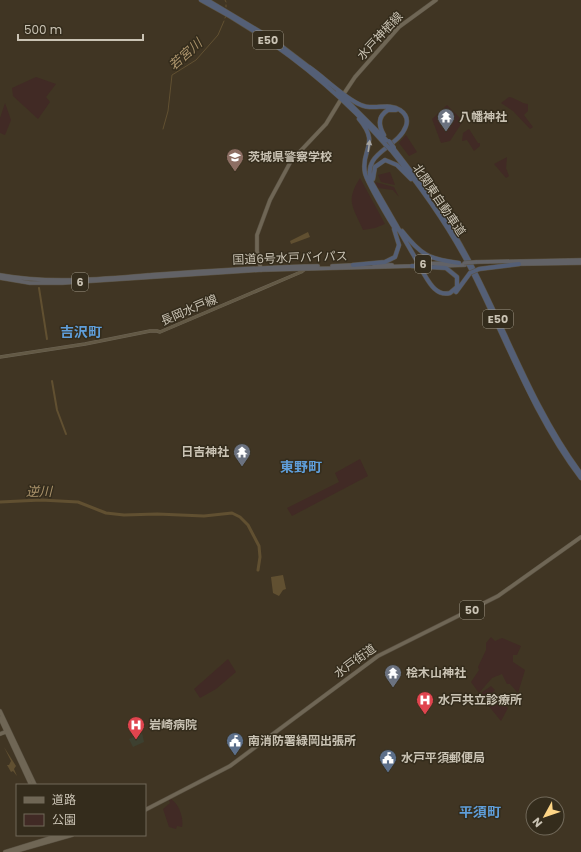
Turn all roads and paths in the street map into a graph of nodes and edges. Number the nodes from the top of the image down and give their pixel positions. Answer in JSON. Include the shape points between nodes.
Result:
{"nodes":[{"id":1,"x":201,"y":0,"type":"edge"},
{"id":2,"x":207,"y":0,"type":"edge"},
{"id":3,"x":436,"y":0,"type":"edge"},
{"id":4,"x":309,"y":67,"type":"junction"},
{"id":5,"x":330,"y":88,"type":"junction"},
{"id":6,"x":345,"y":92,"type":"dead end"},
{"id":7,"x":340,"y":101,"type":"dead end"},
{"id":8,"x":387,"y":142,"type":"junction"},
{"id":9,"x":393,"y":149,"type":"junction"},
{"id":10,"x":369,"y":183,"type":"junction"},
{"id":11,"x":375,"y":187,"type":"junction"},
{"id":12,"x":441,"y":217,"type":"junction"},
{"id":13,"x":394,"y":223,"type":"junction"},
{"id":14,"x":581,"y":261,"type":"edge"},
{"id":15,"x":459,"y":263,"type":"junction"},
{"id":16,"x":465,"y":264,"type":"junction"},
{"id":17,"x":520,"y":264,"type":"joint"},
{"id":18,"x":353,"y":265,"type":"junction"},
{"id":19,"x":477,"y":265,"type":"junction"},
{"id":20,"x":412,"y":266,"type":"junction"},
{"id":21,"x":305,"y":268,"type":"junction"},
{"id":22,"x":261,"y":269,"type":"junction"},
{"id":23,"x":295,"y":269,"type":"junction"},
{"id":24,"x":420,"y":269,"type":"junction"},
{"id":25,"x":295,"y":275,"type":"junction"},
{"id":26,"x":0,"y":277,"type":"edge"},
{"id":27,"x":0,"y":357,"type":"edge"},
{"id":28,"x":581,"y":474,"type":"edge"},
{"id":29,"x":581,"y":478,"type":"edge"},
{"id":30,"x":581,"y":537,"type":"edge"},
{"id":31,"x":0,"y":711,"type":"edge"},
{"id":32,"x":0,"y":718,"type":"edge"},
{"id":33,"x":8,"y":731,"type":"junction"},
{"id":34,"x":0,"y":734,"type":"edge"},
{"id":35,"x":31,"y":784,"type":"edge"},
{"id":36,"x":34,"y":784,"type":"edge"},
{"id":37,"x":146,"y":809,"type":"edge"},
{"id":38,"x":57,"y":836,"type":"edge"},
{"id":39,"x":12,"y":851,"type":"edge"},
{"id":40,"x":5,"y":852,"type":"edge"}],
"edges":[{"from":1,"to":5,"type":"highway","name":"北関東自動車道","number":"E50","via":[[263,36]]},
{"from":2,"to":4,"type":"highway","name":"北関東自動車道","number":"E50","via":[[254,27]]},
{"from":3,"to":6,"type":"main road","name":"水戸神栖線","via":[[399,27]]},
{"from":4,"to":8,"type":"highway","name":"北関東自動車道","number":"E50","via":[[345,98]]},
{"from":4,"to":11,"type":"highway","via":[[362,106],[395,108],[405,115],[406,124],[403,132],[370,166],[370,178]]},
{"from":5,"to":8,"type":"highway","name":"北関東自動車道","number":"E50"},
{"from":10,"to":5,"type":"highway","one_way":true,"via":[[364,167],[369,145],[368,133],[356,114]]},
{"from":7,"to":22,"type":"main road","via":[[326,124],[291,161],[270,200],[257,235]]},
{"from":8,"to":9,"type":"highway","name":"北関東自動車道","number":"E50","bridge":true},
{"from":8,"to":10,"type":"highway","via":[[380,121],[384,112],[394,110],[403,116],[404,126],[371,160],[368,168]]},
{"from":9,"to":12,"type":"highway","name":"北関東自動車道","number":"E50"},
{"from":9,"to":28,"type":"highway","name":"北関東自動車道","number":"E50","via":[[443,216],[468,257],[540,406]]},
{"from":10,"to":13,"type":"highway"},
{"from":11,"to":12,"type":"highway","via":[[372,176],[375,166],[382,161],[392,161],[402,169]]},
{"from":11,"to":13,"type":"highway"},
{"from":12,"to":29,"type":"highway","name":"北関東自動車道","number":"E50","via":[[471,270],[544,420]]},
{"from":13,"to":15,"type":"highway","via":[[429,257]]},
{"from":13,"to":18,"type":"highway","via":[[399,245],[395,257],[385,262]]},
{"from":13,"to":24,"type":"highway","bridge":true},
{"from":14,"to":17,"type":"highway","name":"国道6号水戸バイパス","number":"6"},
{"from":14,"to":19,"type":"highway","name":"国道6号水戸バイパス","number":"6"},
{"from":15,"to":16,"type":"highway","name":"国道6号水戸バイパス","number":"6"},
{"from":15,"to":18,"type":"highway","name":"国道6号水戸バイパス","number":"6"},
{"from":16,"to":19,"type":"highway","name":"国道6号水戸バイパス","number":"6","bridge":true},
{"from":16,"to":20,"type":"highway","name":"国道6号水戸バイパス","number":"6"},
{"from":17,"to":19,"type":"highway"},
{"from":18,"to":21,"type":"highway","name":"国道6号水戸バイパス","number":"6"},
{"from":19,"to":24,"type":"highway","bridge":true,"via":[[456,292],[446,296],[432,290]]},
{"from":20,"to":21,"type":"highway","name":"国道6号水戸バイパス","number":"6"},
{"from":20,"to":24,"type":"highway","via":[[448,269],[457,276],[457,287],[450,293],[440,293]]},
{"from":21,"to":22,"type":"highway","name":"国道6号水戸バイパス","number":"6"},
{"from":21,"to":23,"type":"highway","name":"国道6号水戸バイパス","number":"6"},
{"from":21,"to":25,"type":"main road","name":"長岡水戸線"},
{"from":22,"to":23,"type":"highway","name":"国道6号水戸バイパス","number":"6"},
{"from":22,"to":26,"type":"highway","name":"国道6号水戸バイパス","number":"6","via":[[62,283],[30,283]]},
{"from":23,"to":25,"type":"main road"},
{"from":25,"to":27,"type":"main road","name":"長岡水戸線","via":[[160,332],[150,331]]},
{"from":30,"to":37,"type":"main road","name":"水戸街道","number":"50","via":[[498,596],[378,656],[230,766]]},
{"from":31,"to":33,"type":"main road"},
{"from":32,"to":33,"type":"main road"},
{"from":33,"to":34,"type":"main road"},
{"from":33,"to":35,"type":"main road"},
{"from":33,"to":36,"type":"main road"},
{"from":38,"to":39,"type":"main road"},
{"from":39,"to":40,"type":"main road"}]}
